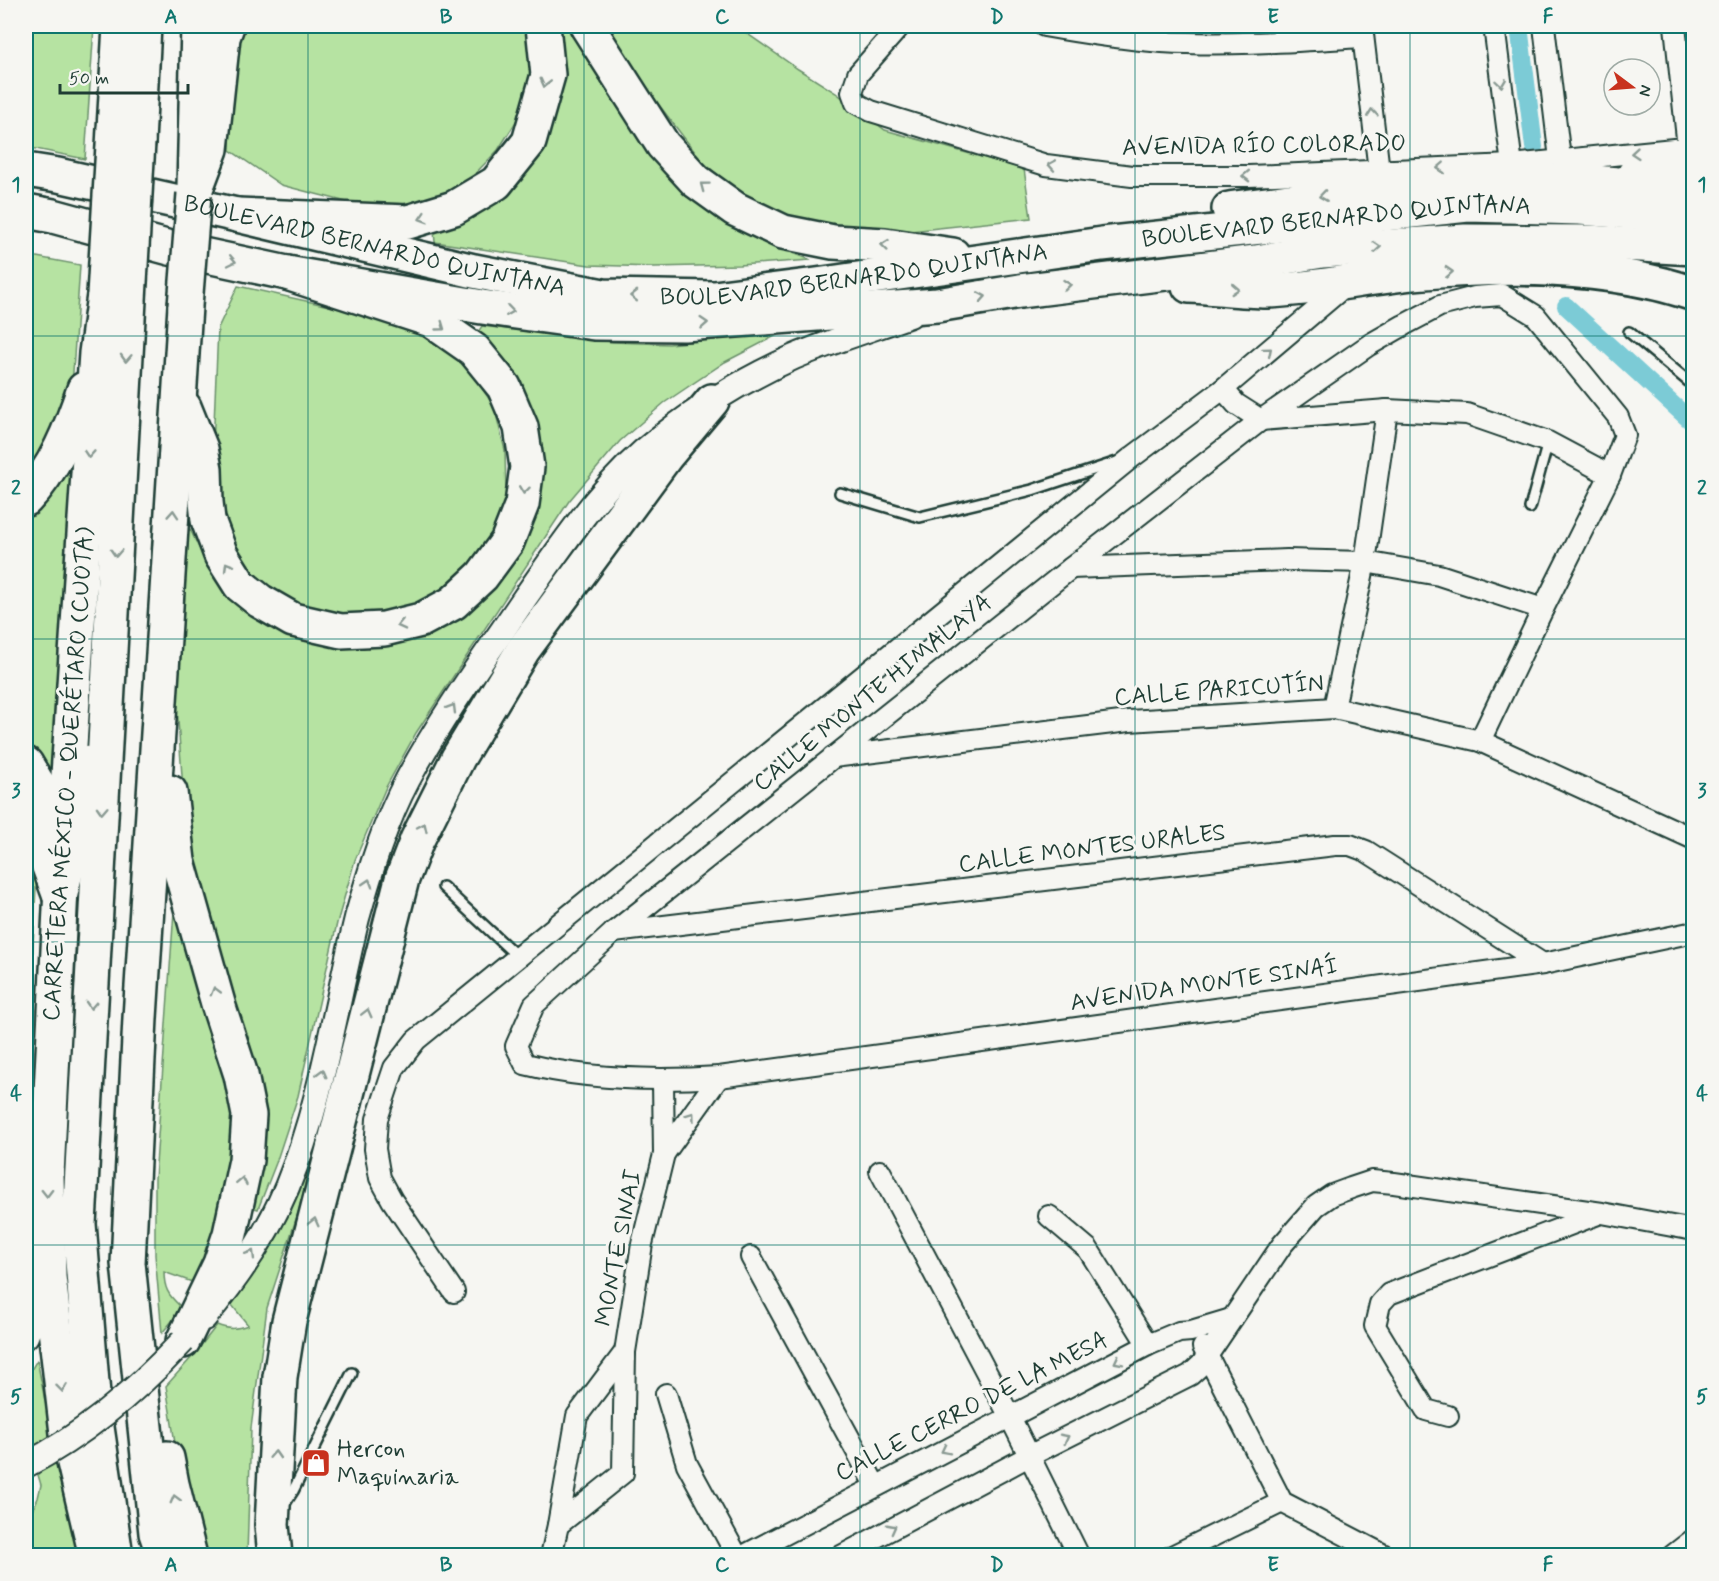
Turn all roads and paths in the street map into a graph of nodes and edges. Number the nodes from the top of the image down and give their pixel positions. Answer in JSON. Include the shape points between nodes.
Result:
{"nodes":[{"id":1,"x":110,"y":26,"type":"edge"},
{"id":2,"x":120,"y":26,"type":"edge"},
{"id":3,"x":144,"y":26,"type":"edge"},
{"id":4,"x":198,"y":26,"type":"edge"},
{"id":5,"x":227,"y":26,"type":"edge"},
{"id":6,"x":543,"y":26,"type":"edge"},
{"id":7,"x":587,"y":26,"type":"edge"},
{"id":8,"x":900,"y":26,"type":"edge"},
{"id":9,"x":1044,"y":26,"type":"edge"},
{"id":10,"x":1494,"y":26,"type":"edge"},
{"id":11,"x":1544,"y":26,"type":"edge"},
{"id":12,"x":1681,"y":27,"type":"edge"},
{"id":13,"x":1363,"y":31,"type":"edge"},
{"id":14,"x":117,"y":80,"type":"junction"},
{"id":15,"x":126,"y":136,"type":"junction"},
{"id":16,"x":1692,"y":154,"type":"edge"},
{"id":17,"x":1560,"y":159,"type":"junction"},
{"id":18,"x":1512,"y":165,"type":"junction"},
{"id":19,"x":26,"y":168,"type":"edge"},
{"id":20,"x":1379,"y":171,"type":"junction"},
{"id":21,"x":1591,"y":182,"type":"junction"},
{"id":22,"x":1694,"y":193,"type":"edge"},
{"id":23,"x":194,"y":194,"type":"junction"},
{"id":24,"x":35,"y":215,"type":"edge"},
{"id":25,"x":237,"y":215,"type":"junction"},
{"id":26,"x":1694,"y":217,"type":"edge"},
{"id":27,"x":1113,"y":243,"type":"junction"},
{"id":28,"x":1694,"y":248,"type":"edge"},
{"id":29,"x":984,"y":260,"type":"junction"},
{"id":30,"x":287,"y":273,"type":"junction"},
{"id":31,"x":1114,"y":280,"type":"junction"},
{"id":32,"x":1650,"y":282,"type":"junction"},
{"id":33,"x":1349,"y":283,"type":"junction"},
{"id":34,"x":1694,"y":294,"type":"edge"},
{"id":35,"x":117,"y":297,"type":"junction"},
{"id":36,"x":937,"y":305,"type":"junction"},
{"id":37,"x":1694,"y":313,"type":"edge"},
{"id":38,"x":1629,"y":332,"type":"dead end"},
{"id":39,"x":96,"y":354,"type":"junction"},
{"id":40,"x":1694,"y":386,"type":"edge"},
{"id":41,"x":1223,"y":388,"type":"junction"},
{"id":42,"x":180,"y":395,"type":"junction"},
{"id":43,"x":712,"y":401,"type":"junction"},
{"id":44,"x":1387,"y":410,"type":"junction"},
{"id":45,"x":1261,"y":420,"type":"junction"},
{"id":46,"x":1548,"y":442,"type":"junction"},
{"id":47,"x":1131,"y":458,"type":"junction"},
{"id":48,"x":1610,"y":476,"type":"junction"},
{"id":49,"x":840,"y":493,"type":"dead end"},
{"id":50,"x":26,"y":499,"type":"edge"},
{"id":51,"x":1530,"y":508,"type":"dead end"},
{"id":52,"x":1365,"y":562,"type":"junction"},
{"id":53,"x":1071,"y":568,"type":"junction"},
{"id":54,"x":169,"y":582,"type":"junction"},
{"id":55,"x":113,"y":599,"type":"junction"},
{"id":56,"x":1543,"y":609,"type":"junction"},
{"id":57,"x":1334,"y":708,"type":"junction"},
{"id":58,"x":1480,"y":741,"type":"junction"},
{"id":59,"x":833,"y":757,"type":"junction"},
{"id":60,"x":26,"y":764,"type":"edge"},
{"id":61,"x":1694,"y":839,"type":"edge"},
{"id":62,"x":442,"y":887,"type":"dead end"},
{"id":63,"x":60,"y":897,"type":"junction"},
{"id":64,"x":148,"y":898,"type":"junction"},
{"id":65,"x":614,"y":932,"type":"junction"},
{"id":66,"x":1694,"y":932,"type":"edge"},
{"id":67,"x":519,"y":958,"type":"junction"},
{"id":68,"x":1543,"y":964,"type":"junction"},
{"id":69,"x":719,"y":1077,"type":"junction"},
{"id":70,"x":663,"y":1081,"type":"junction"},
{"id":71,"x":50,"y":1084,"type":"junction"},
{"id":72,"x":664,"y":1154,"type":"junction"},
{"id":73,"x":26,"y":1163,"type":"edge"},
{"id":74,"x":880,"y":1171,"type":"dead end"},
{"id":75,"x":1602,"y":1213,"type":"junction"},
{"id":76,"x":1049,"y":1216,"type":"dead end"},
{"id":77,"x":1694,"y":1230,"type":"edge"},
{"id":78,"x":751,"y":1257,"type":"dead end"},
{"id":79,"x":49,"y":1276,"type":"junction"},
{"id":80,"x":454,"y":1292,"type":"dead end"},
{"id":81,"x":211,"y":1298,"type":"junction"},
{"id":82,"x":1231,"y":1319,"type":"junction"},
{"id":83,"x":1191,"y":1331,"type":"junction"},
{"id":84,"x":26,"y":1336,"type":"edge"},
{"id":85,"x":183,"y":1341,"type":"joint"},
{"id":86,"x":1148,"y":1345,"type":"junction"},
{"id":87,"x":626,"y":1352,"type":"junction"},
{"id":88,"x":1208,"y":1355,"type":"junction"},
{"id":89,"x":351,"y":1373,"type":"dead end"},
{"id":90,"x":666,"y":1394,"type":"dead end"},
{"id":91,"x":1448,"y":1416,"type":"dead end"},
{"id":92,"x":1010,"y":1417,"type":"junction"},
{"id":93,"x":1029,"y":1456,"type":"junction"},
{"id":94,"x":26,"y":1465,"type":"edge"},
{"id":95,"x":875,"y":1485,"type":"junction"},
{"id":96,"x":1282,"y":1502,"type":"junction"},
{"id":97,"x":558,"y":1524,"type":"junction"},
{"id":98,"x":1694,"y":1539,"type":"edge"},
{"id":99,"x":273,"y":1540,"type":"edge"},
{"id":100,"x":96,"y":1556,"type":"edge"},
{"id":101,"x":116,"y":1556,"type":"edge"},
{"id":102,"x":164,"y":1556,"type":"edge"},
{"id":103,"x":190,"y":1556,"type":"edge"},
{"id":104,"x":551,"y":1556,"type":"edge"},
{"id":105,"x":737,"y":1556,"type":"edge"},
{"id":106,"x":743,"y":1556,"type":"edge"},
{"id":107,"x":841,"y":1556,"type":"edge"},
{"id":108,"x":1079,"y":1556,"type":"edge"},
{"id":109,"x":1173,"y":1556,"type":"edge"},
{"id":110,"x":1386,"y":1556,"type":"edge"},
{"id":111,"x":1672,"y":1556,"type":"edge"}],
"edges":[{"from":1,"to":14,"type":"highway"},
{"from":2,"to":14,"type":"highway","name":"CARRETERA MÉXICO - QUERÉTARO (CUOTA)"},
{"from":3,"to":15,"type":"highway","name":"CARRETERA MÉXICO - QUERÉTARO (CUOTA)"},
{"from":4,"to":23,"type":"highway"},
{"from":5,"to":23,"type":"highway","via":[[211,149]]},
{"from":6,"to":25,"type":"highway","one_way":true,"via":[[548,75],[529,142],[496,183],[454,208],[408,222]]},
{"from":29,"to":7,"type":"highway","one_way":true,"via":[[885,245],[833,242],[783,232],[735,209],[696,181],[663,145]]},
{"from":20,"to":8,"type":"street","name":"AVENIDA RÍO COLORADO","one_way":true,"via":[[1132,176],[1046,165],[856,103],[852,92],[858,74]]},
{"from":9,"to":13,"type":"street","via":[[1163,42],[1260,43]]},
{"from":10,"to":18,"type":"street","one_way":true},
{"from":11,"to":17,"type":"street"},
{"from":12,"to":16,"type":"street"},
{"from":20,"to":13,"type":"street","one_way":true},
{"from":14,"to":15,"type":"highway","name":"CARRETERA MÉXICO - QUERÉTARO (CUOTA)"},
{"from":15,"to":35,"type":"highway","name":"CARRETERA MÉXICO - QUERÉTARO (CUOTA)","bridge":true},
{"from":16,"to":17,"type":"street","name":"AVENIDA RÍO COLORADO","one_way":true},
{"from":16,"to":21,"type":"highway"},
{"from":17,"to":18,"type":"street","name":"AVENIDA RÍO COLORADO"},
{"from":18,"to":20,"type":"street","name":"AVENIDA RÍO COLORADO","one_way":true},
{"from":19,"to":25,"type":"highway","name":"BOULEVARD BERNARDO QUINTANA"},
{"from":21,"to":22,"type":"highway"},
{"from":21,"to":27,"type":"highway","one_way":true,"via":[[1486,182],[1374,190],[1225,209]]},
{"from":23,"to":42,"type":"highway","bridge":true},
{"from":24,"to":30,"type":"highway","name":"BOULEVARD BERNARDO QUINTANA","one_way":true},
{"from":29,"to":25,"type":"highway","name":"BOULEVARD BERNARDO QUINTANA","one_way":true,"via":[[714,298],[603,296],[474,271]]},
{"from":26,"to":27,"type":"highway","name":"BOULEVARD BERNARDO QUINTANA","via":[[1468,205]]},
{"from":27,"to":29,"type":"highway","name":"BOULEVARD BERNARDO QUINTANA"},
{"from":31,"to":28,"type":"highway","name":"BOULEVARD BERNARDO QUINTANA","one_way":true,"via":[[1322,251],[1465,241]]},
{"from":30,"to":36,"type":"highway","name":"BOULEVARD BERNARDO QUINTANA","one_way":true,"via":[[594,322],[684,324]]},
{"from":30,"to":42,"type":"highway","one_way":true,"via":[[431,320],[474,350],[504,387],[521,427],[527,466],[522,504],[507,542],[482,576],[453,603],[421,621],[384,629],[341,631],[293,620],[260,601],[240,585],[221,555],[208,520],[201,449]]},
{"from":31,"to":33,"type":"highway","one_way":true,"via":[[1267,291]]},
{"from":36,"to":31,"type":"highway","name":"BOULEVARD BERNARDO QUINTANA","one_way":true},
{"from":33,"to":32,"type":"highway","one_way":true,"via":[[1412,273],[1496,269],[1609,274]]},
{"from":32,"to":34,"type":"highway"},
{"from":32,"to":37,"type":"highway"},
{"from":41,"to":33,"type":"street","one_way":true},
{"from":35,"to":39,"type":"highway","name":"CARRETERA MÉXICO - QUERÉTARO (CUOTA)"},
{"from":35,"to":55,"type":"highway","name":"CARRETERA MÉXICO - QUERÉTARO (CUOTA)","one_way":true},
{"from":36,"to":43,"type":"street","via":[[795,357]]},
{"from":38,"to":40,"type":"lane"},
{"from":39,"to":50,"type":"highway","via":[[62,446],[41,483]]},
{"from":39,"to":63,"type":"highway","name":"CARRETERA MÉXICO - QUERÉTARO (CUOTA)","one_way":true},
{"from":41,"to":45,"type":"street","via":[[1236,404]]},
{"from":41,"to":47,"type":"street"},
{"from":54,"to":42,"type":"highway","one_way":true},
{"from":81,"to":43,"type":"street","one_way":true,"via":[[243,1268],[276,1210],[295,1165],[325,1061],[358,917],[381,839],[408,780],[471,678],[579,520],[628,464]]},
{"from":99,"to":43,"type":"highway","one_way":true,"via":[[280,1377],[289,1321],[402,879],[458,758],[523,650],[666,456]]},
{"from":44,"to":45,"type":"street"},
{"from":44,"to":46,"type":"street","via":[[1467,414]]},
{"from":44,"to":52,"type":"street"},
{"from":45,"to":48,"type":"street","name":"CALLE MONTE HIMALAYA","via":[[1369,345],[1440,306],[1503,295],[1536,316],[1618,417],[1625,435]]},
{"from":45,"to":53,"type":"street","name":"CALLE MONTE HIMALAYA"},
{"from":46,"to":48,"type":"street"},
{"from":46,"to":51,"type":"lane"},
{"from":47,"to":49,"type":"lane","via":[[1032,490],[920,517]]},
{"from":47,"to":67,"type":"street"},
{"from":48,"to":56,"type":"street"},
{"from":52,"to":53,"type":"street","via":[[1287,560]]},
{"from":52,"to":56,"type":"street","via":[[1438,575]]},
{"from":52,"to":57,"type":"street"},
{"from":53,"to":59,"type":"street","name":"CALLE MONTE HIMALAYA"},
{"from":54,"to":64,"type":"highway"},
{"from":81,"to":54,"type":"highway","one_way":true,"via":[[246,1160],[249,1115],[241,1075],[178,861],[169,770],[168,710],[173,656]]},
{"from":55,"to":63,"type":"highway","via":[[101,633],[75,835]]},
{"from":55,"to":101,"type":"highway","name":"CARRETERA MÉXICO - QUERÉTARO (CUOTA)","one_way":true,"via":[[79,1224],[94,1407]]},
{"from":56,"to":58,"type":"street"},
{"from":57,"to":58,"type":"street","name":"CALLE PARICUTÍN"},
{"from":57,"to":59,"type":"street","name":"CALLE PARICUTÍN","via":[[1129,721]]},
{"from":58,"to":61,"type":"street","name":"CALLE PARICUTÍN"},
{"from":59,"to":65,"type":"street","name":"CALLE MONTE HIMALAYA"},
{"from":60,"to":63,"type":"highway","via":[[39,786],[48,864]]},
{"from":62,"to":67,"type":"lane"},
{"from":63,"to":71,"type":"highway","name":"CARRETERA MÉXICO - QUERÉTARO (CUOTA)"},
{"from":64,"to":102,"type":"highway","via":[[128,1263],[156,1533]]},
{"from":103,"to":64,"type":"highway","one_way":true,"via":[[171,1484],[156,1398],[148,1308],[145,1194],[154,1015]]},
{"from":65,"to":68,"type":"street","name":"CALLE MONTES URALES","via":[[1350,845],[1366,851]]},
{"from":65,"to":70,"type":"street","name":"CALLE MONTE HIMALAYA","via":[[534,1005],[516,1046],[525,1064],[552,1071]]},
{"from":66,"to":68,"type":"street","name":"AVENIDA MONTE SINAÍ"},
{"from":67,"to":80,"type":"street","via":[[416,1040],[394,1068],[376,1119],[375,1149],[380,1178]]},
{"from":68,"to":69,"type":"street","name":"AVENIDA MONTE SINAÍ"},
{"from":69,"to":70,"type":"street","name":"CALLE MONTE HIMALAYA"},
{"from":72,"to":69,"type":"street","name":"MONTE SINAI","one_way":true},
{"from":70,"to":72,"type":"street","name":"MONTE SINAI"},
{"from":71,"to":73,"type":"highway"},
{"from":71,"to":79,"type":"highway","name":"CARRETERA MÉXICO - QUERÉTARO (CUOTA)","one_way":true},
{"from":72,"to":87,"type":"street","name":"MONTE SINAI","via":[[642,1244]]},
{"from":74,"to":92,"type":"street"},
{"from":75,"to":77,"type":"street"},
{"from":75,"to":82,"type":"street","via":[[1372,1181],[1332,1195],[1316,1206],[1282,1245]]},
{"from":75,"to":91,"type":"street","via":[[1389,1294],[1380,1304],[1376,1326],[1386,1347],[1426,1410]]},
{"from":76,"to":86,"type":"street","via":[[1088,1249]]},
{"from":78,"to":95,"type":"street"},
{"from":79,"to":84,"type":"street"},
{"from":79,"to":100,"type":"highway","name":"CARRETERA MÉXICO - QUERÉTARO (CUOTA)","one_way":true,"via":[[67,1433]]},
{"from":81,"to":85,"type":"highway"},
{"from":82,"to":83,"type":"street","name":"CALLE CERRO DE LA MESA"},
{"from":82,"to":88,"type":"street"},
{"from":83,"to":86,"type":"street","name":"CALLE CERRO DE LA MESA"},
{"from":83,"to":88,"type":"street"},
{"from":85,"to":94,"type":"street","bridge":true,"via":[[130,1395]]},
{"from":86,"to":92,"type":"street","name":"CALLE CERRO DE LA MESA","one_way":true},
{"from":87,"to":97,"type":"street","name":"MONTE SINAI","via":[[577,1416]]},
{"from":87,"to":97,"type":"street","name":"MONTE SINAI","via":[[623,1473]]},
{"from":93,"to":88,"type":"street","one_way":true,"via":[[1190,1375]]},
{"from":88,"to":96,"type":"street"},
{"from":89,"to":99,"type":"lane"},
{"from":90,"to":105,"type":"street","via":[[687,1464]]},
{"from":92,"to":93,"type":"street"},
{"from":92,"to":95,"type":"street","name":"CALLE CERRO DE LA MESA","one_way":true},
{"from":107,"to":93,"type":"street","one_way":true},
{"from":93,"to":108,"type":"street"},
{"from":95,"to":106,"type":"street","name":"CALLE CERRO DE LA MESA"},
{"from":96,"to":109,"type":"street"},
{"from":96,"to":110,"type":"street"},
{"from":97,"to":104,"type":"street","name":"MONTE SINAI"},
{"from":98,"to":111,"type":"street"}]}
